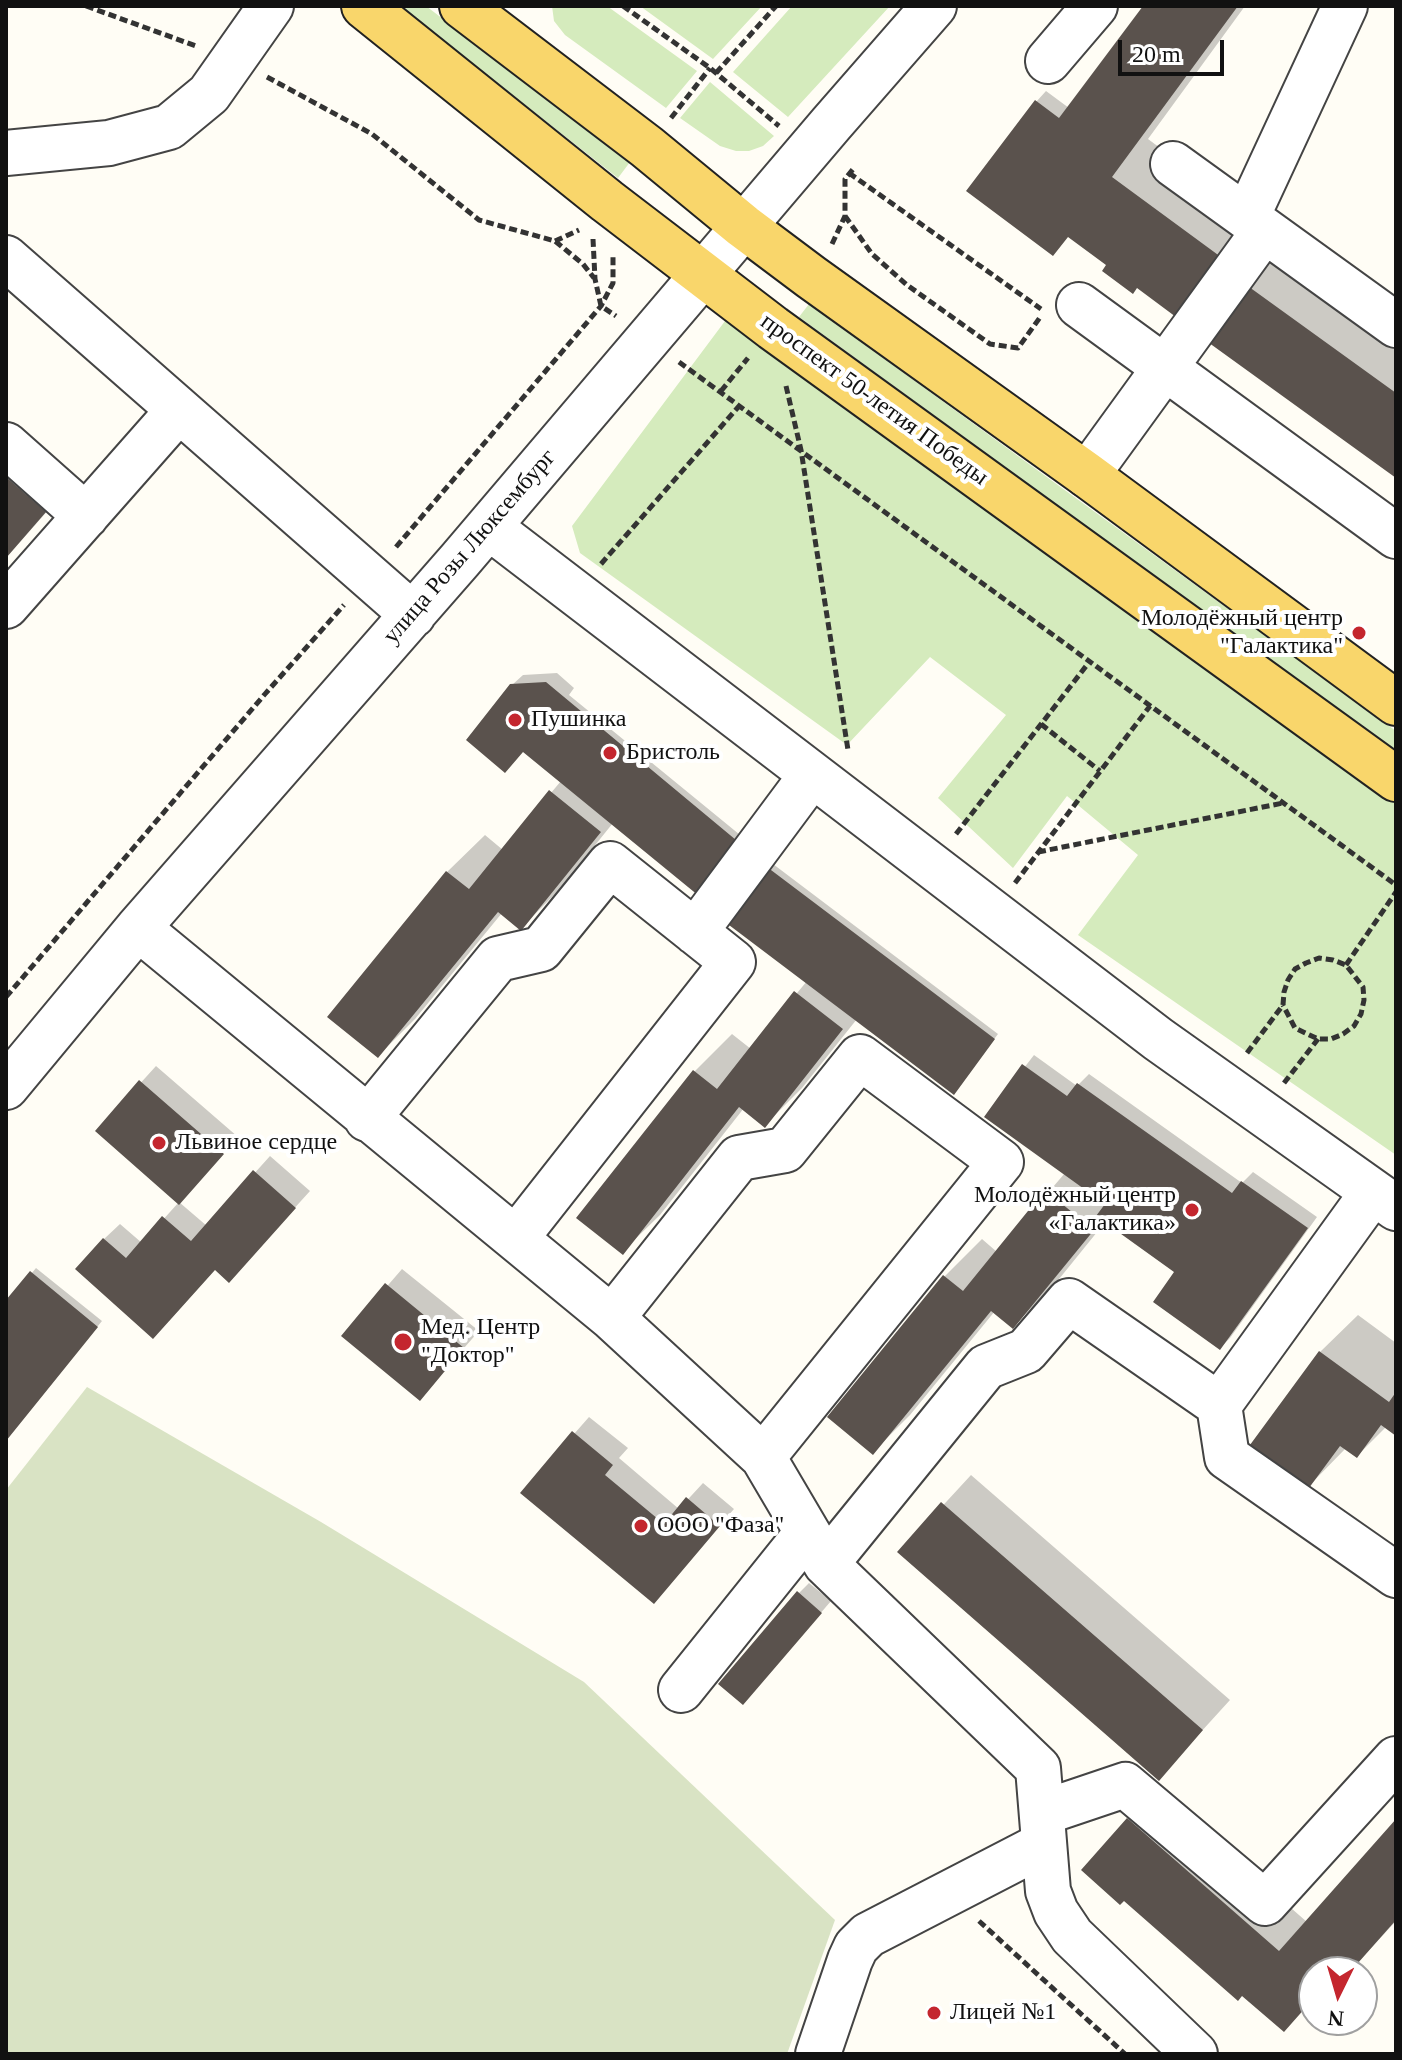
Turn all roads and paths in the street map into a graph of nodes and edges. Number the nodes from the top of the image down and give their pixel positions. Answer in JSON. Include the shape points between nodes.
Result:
{"nodes":[{"id":1,"x":86,"y":6,"type":"edge"},
{"id":2,"x":271,"y":6,"type":"edge"},
{"id":3,"x":364,"y":6,"type":"edge"},
{"id":4,"x":462,"y":6,"type":"edge"},
{"id":5,"x":623,"y":6,"type":"edge"},
{"id":6,"x":776,"y":6,"type":"edge"},
{"id":7,"x":934,"y":6,"type":"edge"},
{"id":8,"x":1095,"y":6,"type":"edge"},
{"id":9,"x":1345,"y":6,"type":"edge"},
{"id":10,"x":234,"y":59,"type":"junction"},
{"id":11,"x":1048,"y":61,"type":"dead end"},
{"id":12,"x":716,"y":73,"type":"junction"},
{"id":13,"x":808,"y":150,"type":"junction"},
{"id":14,"x":6,"y":153,"type":"edge"},
{"id":15,"x":1173,"y":164,"type":"dead end"},
{"id":16,"x":845,"y":216,"type":"dead end"},
{"id":17,"x":1256,"y":224,"type":"junction"},
{"id":18,"x":586,"y":225,"type":"dead end"},
{"id":19,"x":743,"y":226,"type":"junction"},
{"id":20,"x":593,"y":234,"type":"dead end"},
{"id":21,"x":555,"y":241,"type":"junction"},
{"id":22,"x":6,"y":258,"type":"edge"},
{"id":23,"x":702,"y":274,"type":"junction"},
{"id":24,"x":595,"y":279,"type":"junction"},
{"id":25,"x":1079,"y":305,"type":"dead end"},
{"id":26,"x":1396,"y":325,"type":"edge"},
{"id":27,"x":773,"y":328,"type":"junction"},
{"id":28,"x":647,"y":339,"type":"junction"},
{"id":29,"x":1164,"y":368,"type":"junction"},
{"id":30,"x":740,"y":405,"type":"junction"},
{"id":31,"x":178,"y":411,"type":"junction"},
{"id":32,"x":6,"y":445,"type":"edge"},
{"id":33,"x":801,"y":450,"type":"junction"},
{"id":34,"x":1087,"y":475,"type":"junction"},
{"id":35,"x":86,"y":516,"type":"junction"},
{"id":36,"x":489,"y":527,"type":"junction"},
{"id":37,"x":1396,"y":536,"type":"edge"},
{"id":38,"x":576,"y":593,"type":"junction"},
{"id":39,"x":6,"y":606,"type":"edge"},
{"id":40,"x":413,"y":615,"type":"junction"},
{"id":41,"x":1090,"y":661,"type":"junction"},
{"id":42,"x":1396,"y":703,"type":"edge"},
{"id":43,"x":1150,"y":706,"type":"junction"},
{"id":44,"x":1041,"y":724,"type":"junction"},
{"id":45,"x":1100,"y":771,"type":"junction"},
{"id":46,"x":811,"y":776,"type":"junction"},
{"id":47,"x":1396,"y":779,"type":"edge"},
{"id":48,"x":1284,"y":803,"type":"junction"},
{"id":49,"x":858,"y":811,"type":"junction"},
{"id":50,"x":1038,"y":852,"type":"junction"},
{"id":51,"x":931,"y":866,"type":"junction"},
{"id":52,"x":1396,"y":885,"type":"edge"},
{"id":53,"x":1396,"y":892,"type":"edge"},
{"id":54,"x":992,"y":912,"type":"junction"},
{"id":55,"x":138,"y":928,"type":"junction"},
{"id":56,"x":695,"y":932,"type":"junction"},
{"id":57,"x":1346,"y":965,"type":"junction"},
{"id":58,"x":1283,"y":1005,"type":"junction"},
{"id":59,"x":1318,"y":1039,"type":"junction"},
{"id":60,"x":1223,"y":1085,"type":"junction"},
{"id":61,"x":6,"y":1086,"type":"edge"},
{"id":62,"x":1262,"y":1113,"type":"junction"},
{"id":63,"x":367,"y":1119,"type":"junction"},
{"id":64,"x":1385,"y":1200,"type":"edge"},
{"id":65,"x":516,"y":1238,"type":"junction"},
{"id":66,"x":612,"y":1318,"type":"junction"},
{"id":67,"x":1219,"y":1405,"type":"junction"},
{"id":68,"x":763,"y":1457,"type":"junction"},
{"id":69,"x":816,"y":1548,"type":"junction"},
{"id":70,"x":1396,"y":1575,"type":"edge"},
{"id":71,"x":681,"y":1690,"type":"dead end"},
{"id":72,"x":1396,"y":1759,"type":"edge"},
{"id":73,"x":1043,"y":1828,"type":"junction"},
{"id":74,"x":974,"y":1917,"type":"dead end"},
{"id":75,"x":818,"y":2054,"type":"edge"},
{"id":76,"x":1125,"y":2054,"type":"edge"},
{"id":77,"x":1195,"y":2054,"type":"edge"}],
"edges":[{"from":1,"to":10,"type":"path"},
{"from":2,"to":10,"type":"street"},
{"from":3,"to":23,"type":"main road","name":"проспект 50-летия Победы"},
{"from":4,"to":19,"type":"main road"},
{"from":5,"to":12,"type":"path"},
{"from":6,"to":12,"type":"path"},
{"from":7,"to":13,"type":"street","name":"улица Розы Люксембург"},
{"from":8,"to":11,"type":"street"},
{"from":9,"to":17,"type":"street"},
{"from":10,"to":14,"type":"street","via":[[209,94],[169,127],[109,143]]},
{"from":10,"to":21,"type":"path","via":[[372,134],[479,220]]},
{"from":12,"to":13,"type":"path"},
{"from":13,"to":16,"type":"path","via":[[845,179],[852,171],[1044,312],[1018,348],[990,344],[907,285],[872,254]]},
{"from":13,"to":19,"type":"street","name":"улица Розы Люксембург"},
{"from":15,"to":17,"type":"street"},
{"from":17,"to":26,"type":"street"},
{"from":17,"to":29,"type":"street"},
{"from":18,"to":21,"type":"path"},
{"from":19,"to":23,"type":"street","name":"улица Розы Люксембург"},
{"from":19,"to":34,"type":"main road"},
{"from":20,"to":24,"type":"path"},
{"from":21,"to":24,"type":"path"},
{"from":22,"to":31,"type":"street"},
{"from":23,"to":27,"type":"main road","name":"проспект 50-летия Победы"},
{"from":23,"to":28,"type":"street","name":"улица Розы Люксембург"},
{"from":24,"to":28,"type":"path","via":[[601,306]]},
{"from":25,"to":29,"type":"street"},
{"from":27,"to":33,"type":"path"},
{"from":27,"to":47,"type":"main road","name":"проспект 50-летия Победы"},
{"from":28,"to":30,"type":"path"},
{"from":28,"to":36,"type":"street","name":"улица Розы Люксембург"},
{"from":29,"to":34,"type":"street"},
{"from":29,"to":37,"type":"street"},
{"from":30,"to":33,"type":"path"},
{"from":30,"to":38,"type":"path"},
{"from":31,"to":35,"type":"street"},
{"from":31,"to":40,"type":"street"},
{"from":32,"to":35,"type":"street"},
{"from":33,"to":41,"type":"path"},
{"from":33,"to":49,"type":"path"},
{"from":34,"to":42,"type":"main road"},
{"from":35,"to":39,"type":"street"},
{"from":36,"to":38,"type":"street"},
{"from":36,"to":40,"type":"street","name":"улица Розы Люксембург"},
{"from":38,"to":46,"type":"street"},
{"from":40,"to":55,"type":"street","name":"улица Розы Люксембург"},
{"from":41,"to":43,"type":"path"},
{"from":41,"to":44,"type":"path"},
{"from":43,"to":45,"type":"path"},
{"from":43,"to":48,"type":"path"},
{"from":44,"to":45,"type":"path"},
{"from":44,"to":51,"type":"path"},
{"from":45,"to":50,"type":"path"},
{"from":46,"to":49,"type":"street"},
{"from":46,"to":56,"type":"street"},
{"from":48,"to":50,"type":"path"},
{"from":48,"to":52,"type":"path"},
{"from":49,"to":51,"type":"street"},
{"from":50,"to":54,"type":"path"},
{"from":51,"to":54,"type":"street"},
{"from":53,"to":57,"type":"path"},
{"from":54,"to":60,"type":"street"},
{"from":55,"to":61,"type":"street","name":"улица Розы Люксембург"},
{"from":55,"to":63,"type":"street"},
{"from":56,"to":63,"type":"street","via":[[610,864],[541,949],[498,959]]},
{"from":56,"to":65,"type":"street","via":[[733,962]]},
{"from":57,"to":58,"type":"path","via":[[1319,958],[1295,969]]},
{"from":57,"to":59,"type":"path","via":[[1363,987],[1361,1014],[1343,1034]]},
{"from":58,"to":59,"type":"path","via":[[1295,1028]]},
{"from":58,"to":60,"type":"path"},
{"from":59,"to":62,"type":"path"},
{"from":60,"to":62,"type":"street"},
{"from":62,"to":64,"type":"street"},
{"from":63,"to":65,"type":"street"},
{"from":64,"to":67,"type":"street"},
{"from":65,"to":66,"type":"street"},
{"from":66,"to":68,"type":"street"},
{"from":66,"to":68,"type":"street","via":[[739,1158],[785,1150],[860,1057],[1001,1162]]},
{"from":67,"to":69,"type":"street","via":[[1069,1301],[1026,1351],[986,1367]]},
{"from":67,"to":70,"type":"street","via":[[1227,1457]]},
{"from":68,"to":69,"type":"street"},
{"from":69,"to":71,"type":"street"},
{"from":69,"to":73,"type":"street","via":[[1038,1768]]},
{"from":72,"to":73,"type":"street","via":[[1265,1903],[1125,1785]]},
{"from":73,"to":75,"type":"street","via":[[856,1947]]},
{"from":73,"to":77,"type":"street","via":[[1048,1891],[1072,1936]]},
{"from":74,"to":76,"type":"path"}]}
